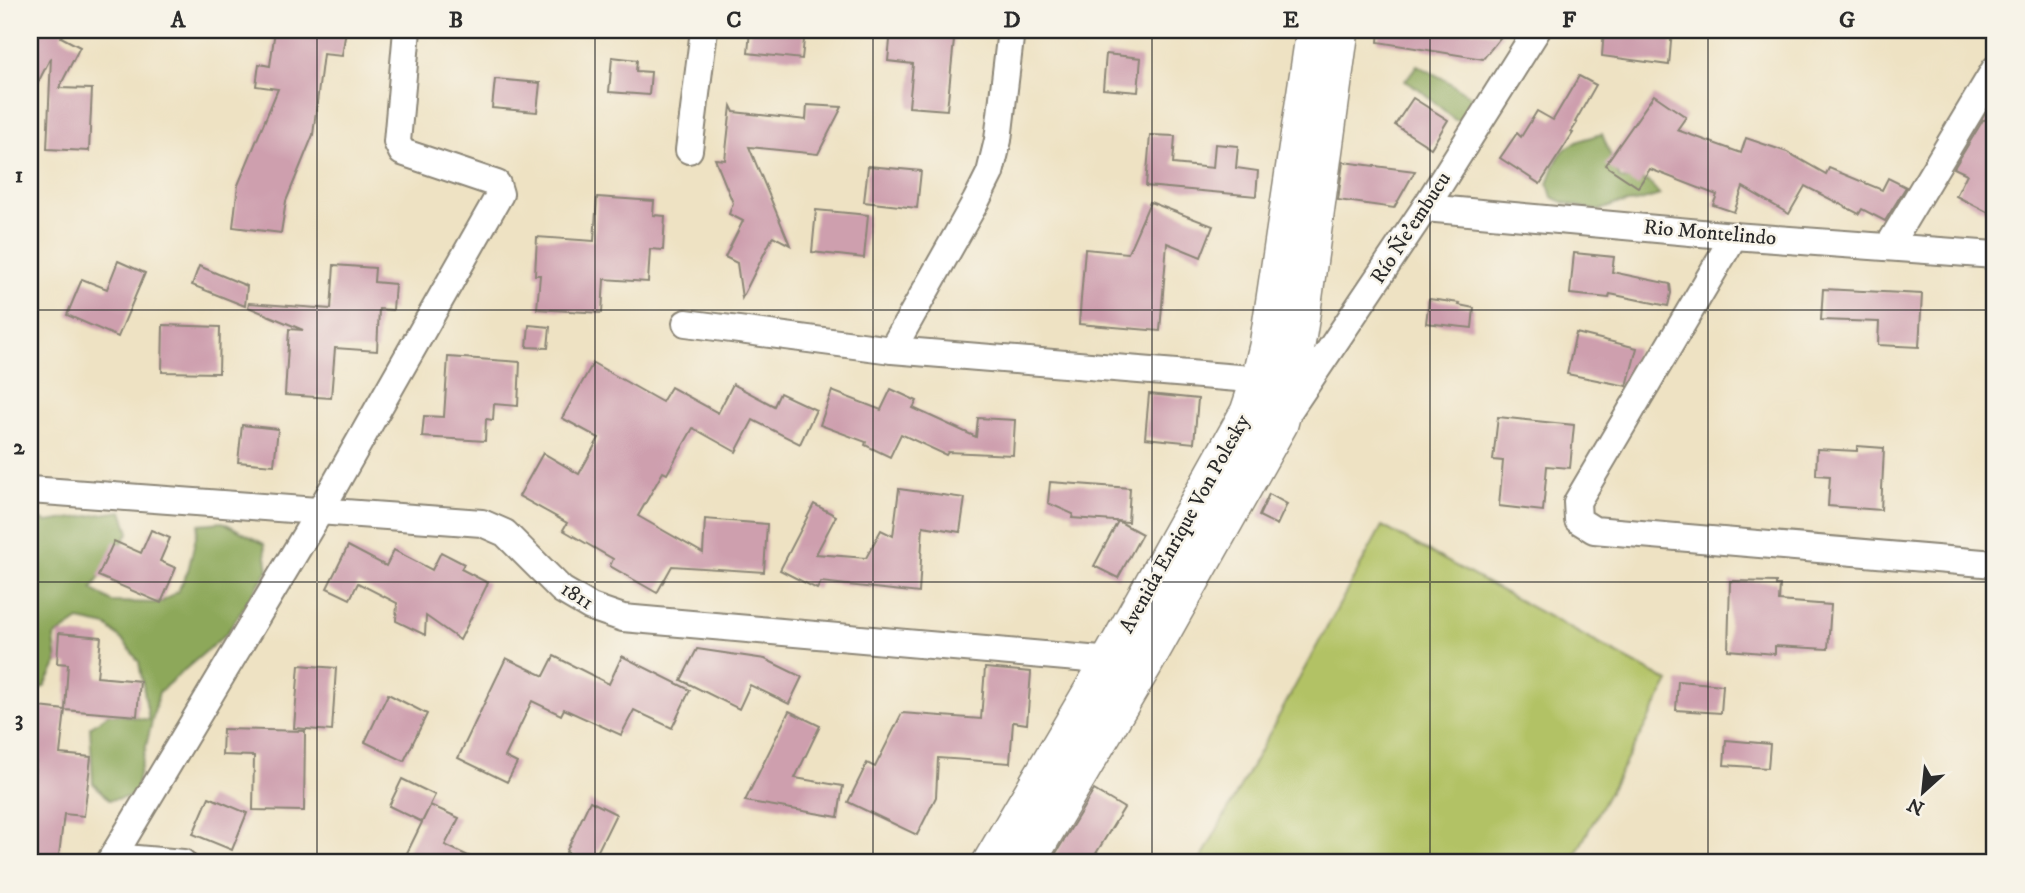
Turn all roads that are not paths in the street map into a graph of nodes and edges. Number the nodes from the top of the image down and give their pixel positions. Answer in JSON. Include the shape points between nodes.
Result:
{"nodes":[{"id":1,"x":407,"y":30,"type":"edge"},
{"id":2,"x":704,"y":30,"type":"edge"},
{"id":3,"x":1011,"y":30,"type":"edge"},
{"id":4,"x":1314,"y":30,"type":"edge"},
{"id":5,"x":1341,"y":30,"type":"edge"},
{"id":6,"x":1537,"y":30,"type":"edge"},
{"id":7,"x":1995,"y":69,"type":"edge"},
{"id":8,"x":689,"y":150,"type":"dead end"},
{"id":9,"x":1425,"y":208,"type":"junction"},
{"id":10,"x":1734,"y":236,"type":"junction"},
{"id":11,"x":1888,"y":247,"type":"junction"},
{"id":12,"x":1995,"y":255,"type":"edge"},
{"id":13,"x":686,"y":323,"type":"dead end"},
{"id":14,"x":892,"y":349,"type":"junction"},
{"id":15,"x":1275,"y":381,"type":"junction"},
{"id":16,"x":1280,"y":424,"type":"junction"},
{"id":17,"x":30,"y":490,"type":"edge"},
{"id":18,"x":320,"y":511,"type":"junction"},
{"id":19,"x":1995,"y":565,"type":"edge"},
{"id":20,"x":1109,"y":661,"type":"junction"},
{"id":21,"x":1145,"y":663,"type":"junction"},
{"id":22,"x":111,"y":860,"type":"edge"},
{"id":23,"x":183,"y":863,"type":"edge"},
{"id":24,"x":990,"y":863,"type":"edge"},
{"id":25,"x":1027,"y":863,"type":"edge"}],
"edges":[{"from":1,"to":18,"type":"street","via":[[397,142],[402,152],[497,184],[500,194]]},
{"from":2,"to":8,"type":"street"},
{"from":3,"to":14,"type":"street","via":[[999,140],[990,173]]},
{"from":4,"to":15,"type":"main road","name":"Avenida Enrique Von Polesky","via":[[1267,346]]},
{"from":5,"to":15,"type":"main road","name":"Avenida Enrique Von Polesky","via":[[1304,302]]},
{"from":6,"to":9,"type":"street","name":"Río Ñe'embucu"},
{"from":7,"to":11,"type":"street"},
{"from":9,"to":10,"type":"street","name":"Rio Montelindo"},
{"from":9,"to":16,"type":"street","name":"Río Ñe'embucu"},
{"from":10,"to":11,"type":"street","name":"Rio Montelindo"},
{"from":10,"to":19,"type":"street","via":[[1577,502],[1578,520],[1594,530]]},
{"from":11,"to":12,"type":"street","name":"Rio Montelindo"},
{"from":13,"to":14,"type":"street"},
{"from":14,"to":15,"type":"street"},
{"from":15,"to":16,"type":"main road","name":"Avenida Enrique Von Polesky"},
{"from":15,"to":20,"type":"main road","name":"Avenida Enrique Von Polesky","via":[[1248,412]]},
{"from":16,"to":21,"type":"main road","name":"Avenida Enrique Von Polesky"},
{"from":17,"to":18,"type":"street","name":"1811"},
{"from":18,"to":20,"type":"street","name":"1811","via":[[482,523],[505,533],[562,590],[623,618]]},
{"from":18,"to":22,"type":"street"},
{"from":20,"to":21,"type":"street","name":"1811"},
{"from":20,"to":24,"type":"main road","name":"Avenida Enrique Von Polesky"},
{"from":21,"to":25,"type":"main road","name":"Avenida Enrique Von Polesky"},
{"from":22,"to":23,"type":"street"}]}
